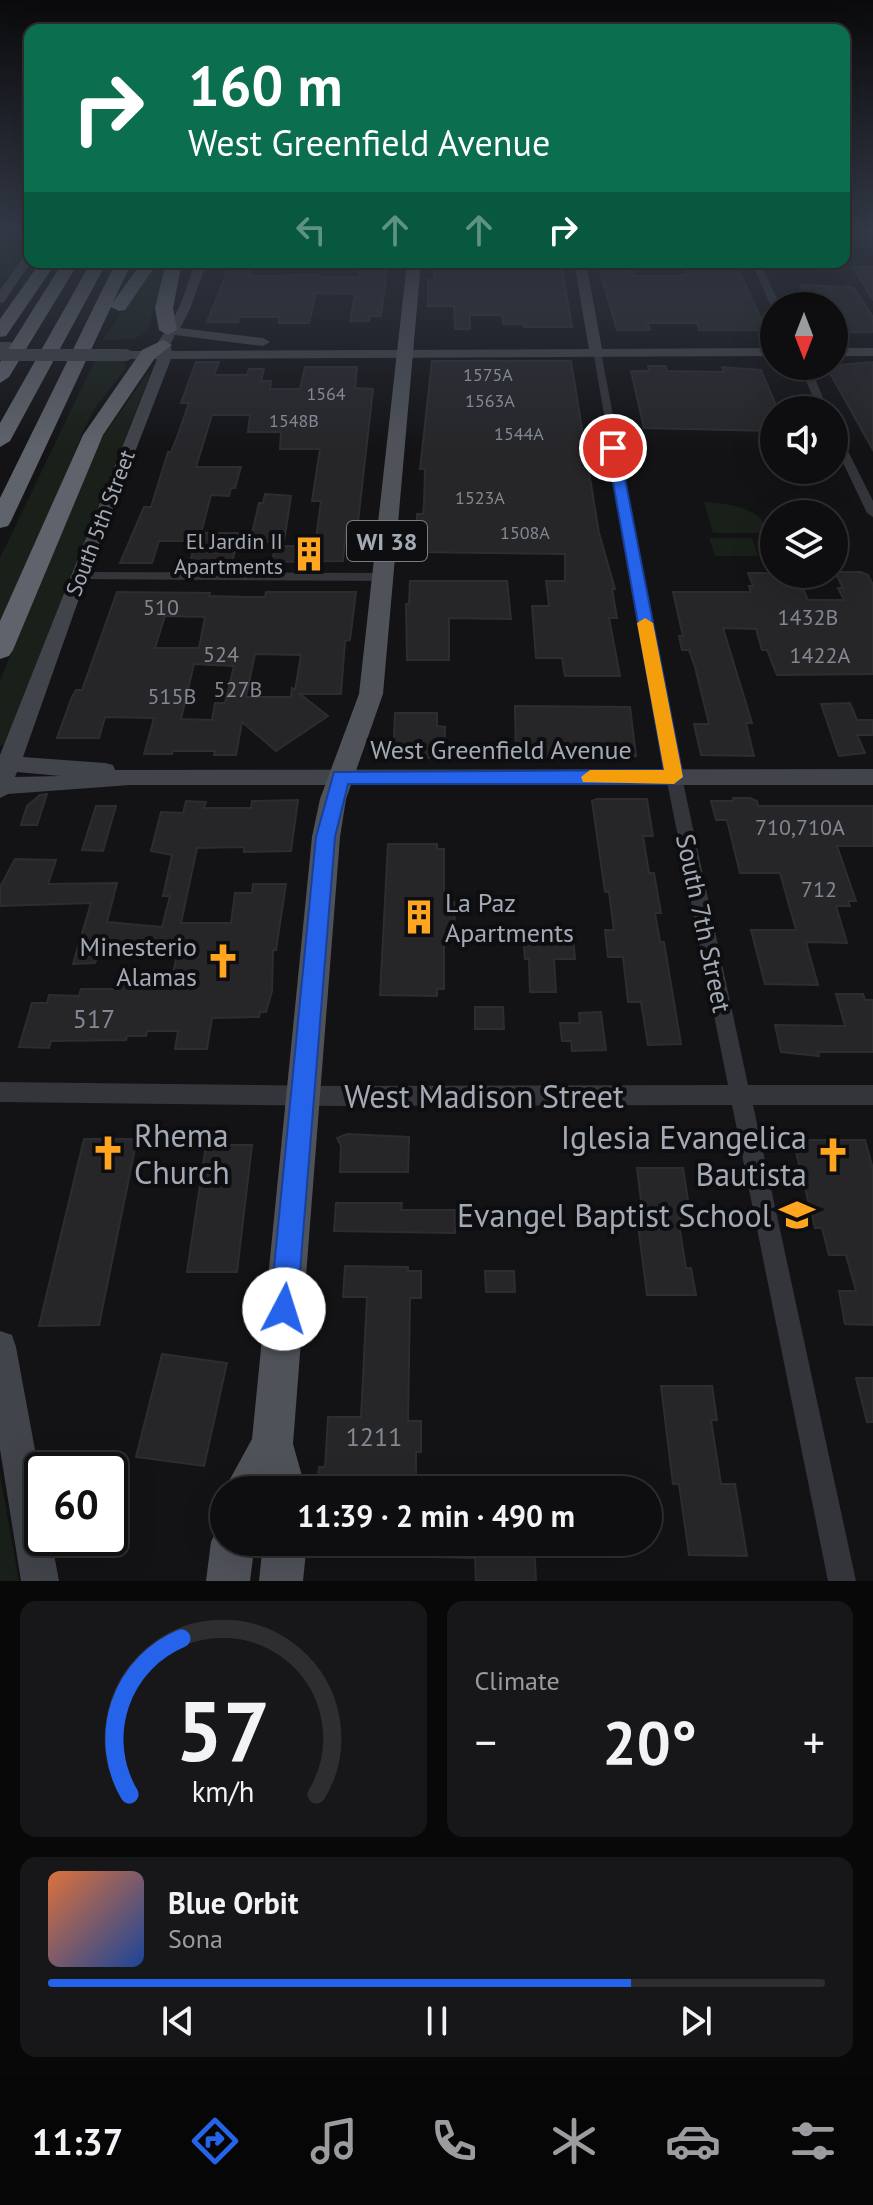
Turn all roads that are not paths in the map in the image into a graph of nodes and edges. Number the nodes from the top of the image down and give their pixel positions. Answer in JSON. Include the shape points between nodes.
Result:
{"nodes":[{"id":1,"x":21,"y":303,"type":"edge"},
{"id":2,"x":46,"y":303,"type":"edge"},
{"id":3,"x":76,"y":303,"type":"edge"},
{"id":4,"x":105,"y":303,"type":"edge"},
{"id":5,"x":122,"y":303,"type":"edge"},
{"id":6,"x":165,"y":303,"type":"edge"},
{"id":7,"x":186,"y":303,"type":"edge"},
{"id":8,"x":410,"y":303,"type":"edge"},
{"id":9,"x":587,"y":303,"type":"edge"},
{"id":10,"x":0,"y":332,"type":"edge"},
{"id":11,"x":848,"y":340,"type":"edge"},
{"id":12,"x":873,"y":340,"type":"edge"},
{"id":13,"x":760,"y":341,"type":"edge"},
{"id":14,"x":151,"y":347,"type":"junction"},
{"id":15,"x":405,"y":347,"type":"junction"},
{"id":16,"x":595,"y":347,"type":"junction"},
{"id":17,"x":4,"y":351,"type":"edge"},
{"id":18,"x":760,"y":352,"type":"edge"},
{"id":19,"x":848,"y":352,"type":"edge"},
{"id":20,"x":873,"y":352,"type":"edge"},
{"id":21,"x":0,"y":377,"type":"edge"},
{"id":22,"x":69,"y":381,"type":"junction"},
{"id":23,"x":0,"y":441,"type":"edge"},
{"id":24,"x":848,"y":462,"type":"edge"},
{"id":25,"x":873,"y":513,"type":"edge"},
{"id":26,"x":0,"y":521,"type":"edge"},
{"id":27,"x":78,"y":576,"type":"junction"},
{"id":28,"x":383,"y":577,"type":"junction"},
{"id":29,"x":0,"y":650,"type":"edge"},
{"id":30,"x":5,"y":763,"type":"edge"},
{"id":31,"x":130,"y":777,"type":"junction"},
{"id":32,"x":340,"y":777,"type":"junction"},
{"id":33,"x":674,"y":777,"type":"junction"},
{"id":34,"x":873,"y":777,"type":"edge"},
{"id":35,"x":0,"y":787,"type":"edge"},
{"id":36,"x":0,"y":1092,"type":"edge"},
{"id":37,"x":873,"y":1095,"type":"edge"},
{"id":38,"x":303,"y":1096,"type":"junction"},
{"id":39,"x":740,"y":1096,"type":"junction"},
{"id":40,"x":0,"y":1347,"type":"edge"},
{"id":41,"x":272,"y":1444,"type":"junction"},
{"id":42,"x":253,"y":1476,"type":"edge"},
{"id":43,"x":281,"y":1476,"type":"edge"},
{"id":44,"x":231,"y":1556,"type":"edge"},
{"id":45,"x":284,"y":1556,"type":"edge"},
{"id":46,"x":41,"y":1580,"type":"edge"},
{"id":47,"x":228,"y":1581,"type":"edge"},
{"id":48,"x":281,"y":1581,"type":"edge"},
{"id":49,"x":842,"y":1581,"type":"edge"}],
"edges":[{"from":1,"to":10,"type":"highway"},
{"from":2,"to":21,"type":"highway"},
{"from":3,"to":23,"type":"highway"},
{"from":4,"to":22,"type":"highway"},
{"from":5,"to":22,"type":"highway"},
{"from":6,"to":14,"type":"highway"},
{"from":7,"to":14,"type":"street","name":"South 5th Street"},
{"from":8,"to":15,"type":"main road","number":"WI 38"},
{"from":9,"to":16,"type":"street","name":"South 7th Street"},
{"from":11,"to":12,"type":"street"},
{"from":13,"to":16,"type":"street"},
{"from":14,"to":15,"type":"street"},
{"from":14,"to":15,"type":"street"},
{"from":14,"to":17,"type":"street","bridge":true},
{"from":14,"to":27,"type":"street","name":"South 5th Street"},
{"from":14,"to":29,"type":"highway","via":[[93,435]]},
{"from":15,"to":16,"type":"street"},
{"from":15,"to":28,"type":"main road","number":"WI 38"},
{"from":16,"to":18,"type":"street"},
{"from":16,"to":33,"type":"street","name":"South 7th Street"},
{"from":19,"to":20,"type":"street"},
{"from":22,"to":26,"type":"highway"},
{"from":24,"to":25,"type":"street"},
{"from":27,"to":28,"type":"street"},
{"from":27,"to":30,"type":"street","name":"South 5th Street"},
{"from":28,"to":32,"type":"main road","number":"WI 38","via":[[371,694]]},
{"from":30,"to":31,"type":"street","name":"West Greenfield Avenue"},
{"from":30,"to":35,"type":"street","name":"South 5th Street"},
{"from":31,"to":32,"type":"street","name":"West Greenfield Avenue"},
{"from":31,"to":35,"type":"street","name":"West Greenfield Avenue"},
{"from":32,"to":33,"type":"street","name":"West Greenfield Avenue"},
{"from":32,"to":38,"type":"main road","number":"WI 38","via":[[326,837]]},
{"from":33,"to":34,"type":"street","name":"West Greenfield Avenue"},
{"from":33,"to":39,"type":"street","name":"South 7th Street"},
{"from":36,"to":38,"type":"street","name":"West Madison Street"},
{"from":37,"to":39,"type":"street","name":"West Madison Street"},
{"from":38,"to":39,"type":"street","name":"West Madison Street"},
{"from":38,"to":41,"type":"main road","number":"WI 38"},
{"from":39,"to":49,"type":"street","name":"South 7th Street"},
{"from":40,"to":46,"type":"street"},
{"from":41,"to":42,"type":"main road","number":"WI 38"},
{"from":41,"to":43,"type":"main road","number":"WI 38"},
{"from":44,"to":47,"type":"main road"},
{"from":45,"to":48,"type":"main road"}]}
